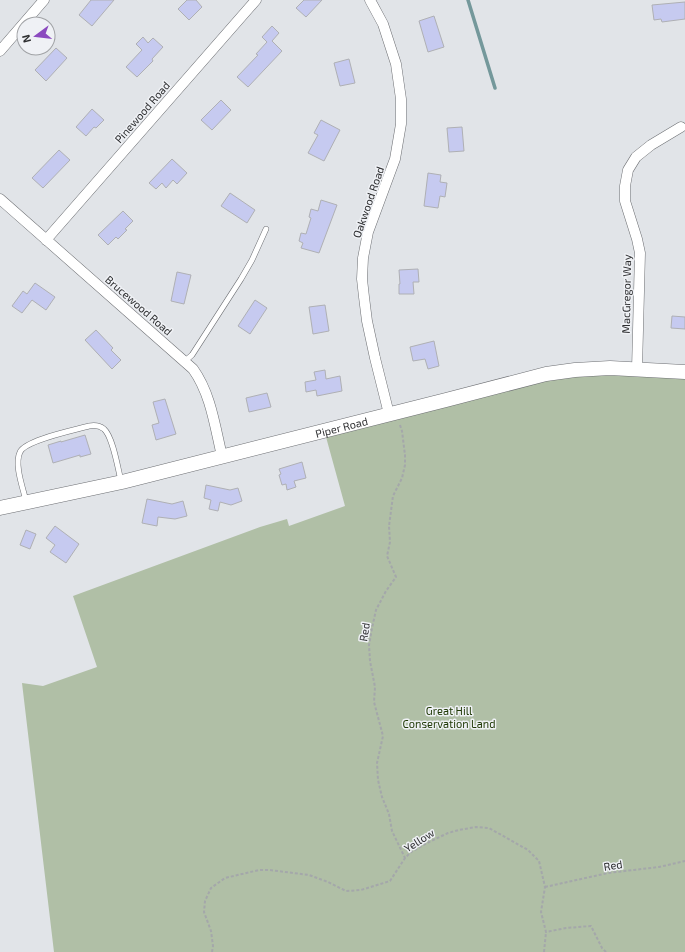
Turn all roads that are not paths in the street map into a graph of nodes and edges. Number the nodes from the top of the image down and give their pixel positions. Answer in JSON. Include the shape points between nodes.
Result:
{"nodes":[{"id":1,"x":44,"y":0,"type":"edge"},
{"id":2,"x":256,"y":0,"type":"edge"},
{"id":3,"x":370,"y":0,"type":"edge"},
{"id":4,"x":0,"y":51,"type":"edge"},
{"id":5,"x":681,"y":127,"type":"dead end"},
{"id":6,"x":0,"y":199,"type":"edge"},
{"id":7,"x":266,"y":229,"type":"dead end"},
{"id":8,"x":46,"y":240,"type":"junction"},
{"id":9,"x":185,"y":361,"type":"junction"},
{"id":10,"x":637,"y":369,"type":"junction"},
{"id":11,"x":685,"y":372,"type":"edge"},
{"id":12,"x":393,"y":413,"type":"junction"},
{"id":13,"x":222,"y":456,"type":"junction"},
{"id":14,"x":122,"y":482,"type":"junction"},
{"id":15,"x":27,"y":502,"type":"junction"},
{"id":16,"x":0,"y":508,"type":"edge"}],
"edges":[{"from":1,"to":4,"type":"street"},
{"from":2,"to":8,"type":"street","name":"Pinewood Road"},
{"from":3,"to":12,"type":"street","name":"Oakwood Road","via":[[383,24],[396,64],[401,99],[401,124],[395,159],[368,232],[362,279],[375,358]]},
{"from":5,"to":10,"type":"street","name":"MacGregor Way","via":[[636,157],[628,170],[624,186],[624,201],[640,253]]},
{"from":6,"to":8,"type":"street","name":"Brucewood Road"},
{"from":7,"to":9,"type":"lane","via":[[241,279],[192,355]]},
{"from":8,"to":9,"type":"street","name":"Brucewood Road"},
{"from":9,"to":13,"type":"street","name":"Brucewood Road","via":[[204,387]]},
{"from":10,"to":11,"type":"street","name":"Piper Road"},
{"from":10,"to":12,"type":"street","name":"Piper Road","via":[[570,370],[546,374]]},
{"from":12,"to":13,"type":"street","name":"Piper Road"},
{"from":13,"to":14,"type":"street","name":"Piper Road"},
{"from":14,"to":15,"type":"street","name":"Piper Road"},
{"from":14,"to":15,"type":"lane","via":[[107,433],[99,426],[89,426],[37,441],[23,448],[18,464]]},
{"from":15,"to":16,"type":"street","name":"Piper Road"}]}
